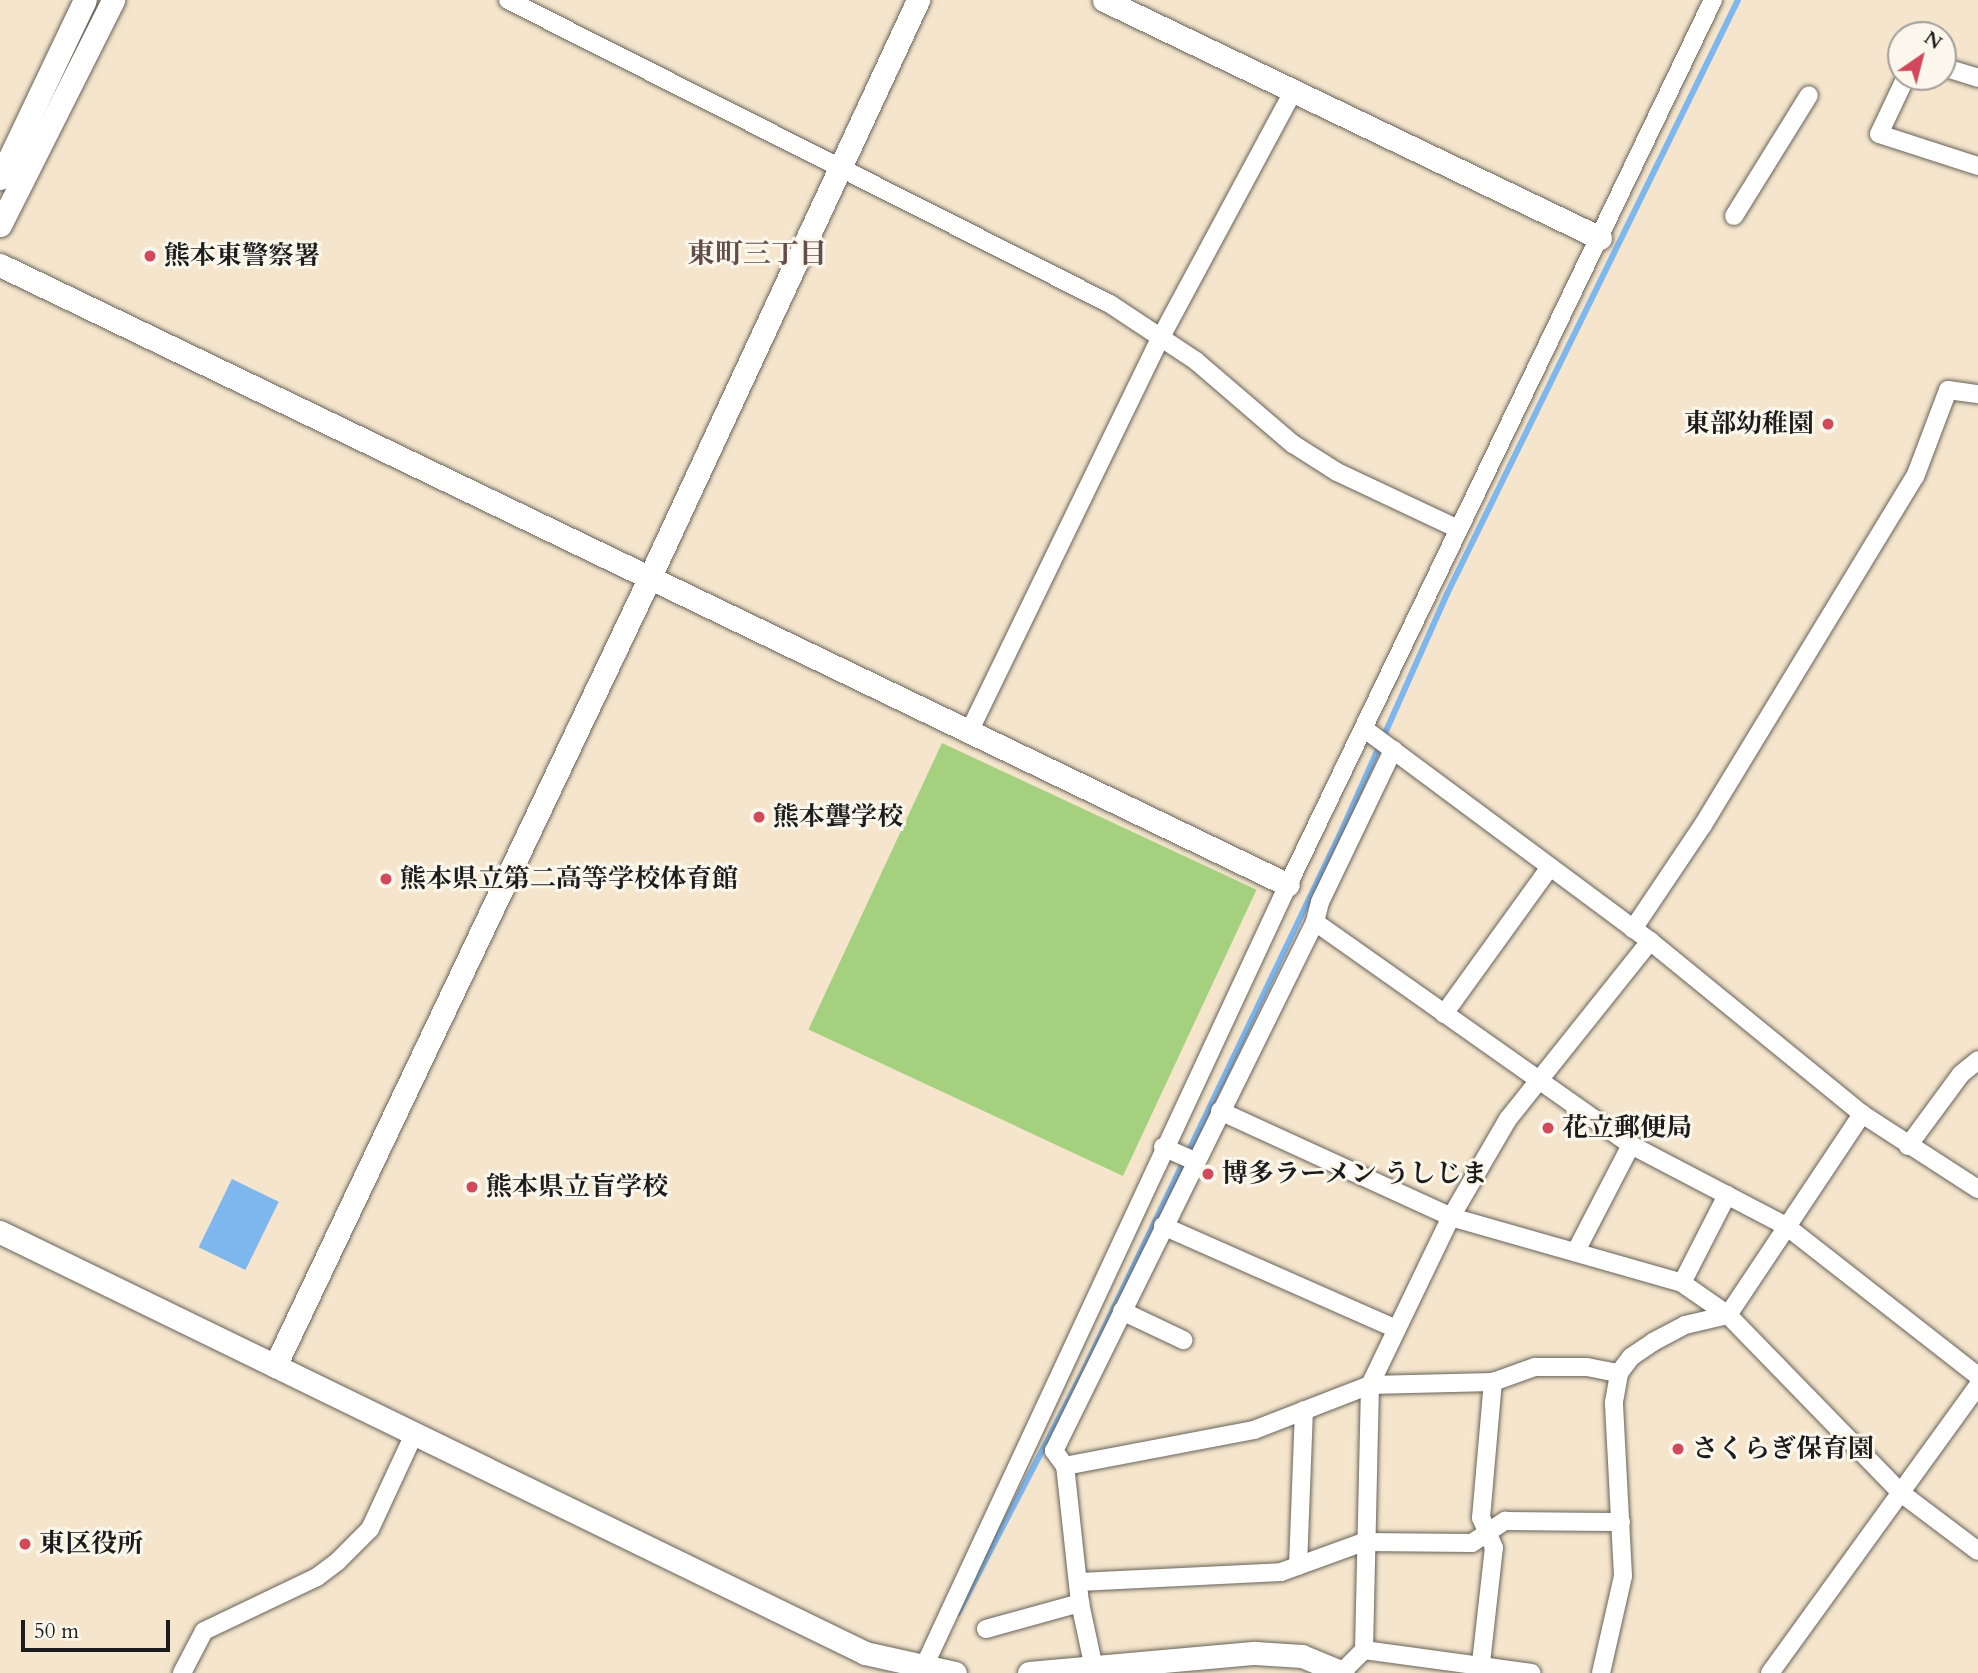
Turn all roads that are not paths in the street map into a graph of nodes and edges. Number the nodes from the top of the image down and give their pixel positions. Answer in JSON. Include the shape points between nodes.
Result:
{"nodes":[{"id":1,"x":85,"y":0,"type":"edge"},
{"id":2,"x":113,"y":0,"type":"edge"},
{"id":3,"x":508,"y":0,"type":"edge"},
{"id":4,"x":918,"y":0,"type":"edge"},
{"id":5,"x":1104,"y":0,"type":"edge"},
{"id":6,"x":1713,"y":0,"type":"edge"},
{"id":7,"x":1957,"y":71,"type":"edge"},
{"id":8,"x":1978,"y":78,"type":"edge"},
{"id":9,"x":1294,"y":90,"type":"junction"},
{"id":10,"x":1900,"y":91,"type":"edge"},
{"id":11,"x":1809,"y":95,"type":"dead end"},
{"id":12,"x":840,"y":165,"type":"junction"},
{"id":13,"x":1978,"y":166,"type":"edge"},
{"id":14,"x":0,"y":178,"type":"edge"},
{"id":15,"x":1734,"y":216,"type":"dead end"},
{"id":16,"x":0,"y":225,"type":"edge"},
{"id":17,"x":1600,"y":238,"type":"junction"},
{"id":18,"x":0,"y":265,"type":"edge"},
{"id":19,"x":1162,"y":335,"type":"junction"},
{"id":20,"x":1978,"y":394,"type":"edge"},
{"id":21,"x":1458,"y":529,"type":"junction"},
{"id":22,"x":649,"y":581,"type":"junction"},
{"id":23,"x":1366,"y":730,"type":"junction"},
{"id":24,"x":968,"y":734,"type":"junction"},
{"id":25,"x":1393,"y":750,"type":"junction"},
{"id":26,"x":1550,"y":867,"type":"junction"},
{"id":27,"x":1287,"y":885,"type":"junction"},
{"id":28,"x":1315,"y":922,"type":"junction"},
{"id":29,"x":1633,"y":929,"type":"junction"},
{"id":30,"x":1650,"y":941,"type":"junction"},
{"id":31,"x":1444,"y":1014,"type":"junction"},
{"id":32,"x":1978,"y":1060,"type":"edge"},
{"id":33,"x":1537,"y":1080,"type":"junction"},
{"id":34,"x":1220,"y":1111,"type":"junction"},
{"id":35,"x":1862,"y":1114,"type":"junction"},
{"id":36,"x":1630,"y":1145,"type":"junction"},
{"id":37,"x":1908,"y":1146,"type":"junction"},
{"id":38,"x":1163,"y":1147,"type":"junction"},
{"id":39,"x":1194,"y":1161,"type":"junction"},
{"id":40,"x":1978,"y":1189,"type":"edge"},
{"id":41,"x":1727,"y":1195,"type":"junction"},
{"id":42,"x":1451,"y":1217,"type":"junction"},
{"id":43,"x":1163,"y":1226,"type":"junction"},
{"id":44,"x":1786,"y":1226,"type":"junction"},
{"id":45,"x":0,"y":1232,"type":"edge"},
{"id":46,"x":1576,"y":1251,"type":"junction"},
{"id":47,"x":1682,"y":1283,"type":"junction"},
{"id":48,"x":1122,"y":1311,"type":"junction"},
{"id":49,"x":1728,"y":1315,"type":"junction"},
{"id":50,"x":1396,"y":1329,"type":"junction"},
{"id":51,"x":1183,"y":1340,"type":"dead end"},
{"id":52,"x":275,"y":1366,"type":"junction"},
{"id":53,"x":1619,"y":1373,"type":"junction"},
{"id":54,"x":1978,"y":1376,"type":"edge"},
{"id":55,"x":1493,"y":1381,"type":"junction"},
{"id":56,"x":1370,"y":1385,"type":"junction"},
{"id":57,"x":1978,"y":1387,"type":"edge"},
{"id":58,"x":1304,"y":1410,"type":"junction"},
{"id":59,"x":414,"y":1434,"type":"junction"},
{"id":60,"x":1065,"y":1466,"type":"junction"},
{"id":61,"x":1901,"y":1493,"type":"junction"},
{"id":62,"x":1621,"y":1522,"type":"junction"},
{"id":63,"x":1488,"y":1532,"type":"junction"},
{"id":64,"x":1364,"y":1542,"type":"junction"},
{"id":65,"x":1978,"y":1551,"type":"edge"},
{"id":66,"x":1298,"y":1566,"type":"junction"},
{"id":67,"x":1079,"y":1581,"type":"junction"},
{"id":68,"x":1080,"y":1603,"type":"junction"},
{"id":69,"x":986,"y":1629,"type":"dead end"},
{"id":70,"x":1364,"y":1650,"type":"junction"},
{"id":71,"x":1481,"y":1663,"type":"junction"},
{"id":72,"x":1316,"y":1667,"type":"edge"},
{"id":73,"x":1095,"y":1669,"type":"edge"},
{"id":74,"x":922,"y":1670,"type":"edge"},
{"id":75,"x":1343,"y":1672,"type":"edge"},
{"id":76,"x":182,"y":1673,"type":"edge"},
{"id":77,"x":955,"y":1673,"type":"edge"},
{"id":78,"x":1030,"y":1673,"type":"edge"},
{"id":79,"x":1531,"y":1673,"type":"edge"},
{"id":80,"x":1601,"y":1673,"type":"edge"},
{"id":81,"x":1770,"y":1673,"type":"edge"}],
"edges":[{"from":1,"to":14,"type":"street"},
{"from":2,"to":16,"type":"street"},
{"from":3,"to":12,"type":"street"},
{"from":4,"to":12,"type":"street"},
{"from":5,"to":9,"type":"street"},
{"from":6,"to":17,"type":"street"},
{"from":7,"to":8,"type":"street"},
{"from":9,"to":17,"type":"street"},
{"from":9,"to":19,"type":"street"},
{"from":10,"to":13,"type":"street","via":[[1880,134]]},
{"from":11,"to":15,"type":"street"},
{"from":12,"to":19,"type":"street"},
{"from":12,"to":22,"type":"street"},
{"from":17,"to":21,"type":"street"},
{"from":18,"to":22,"type":"street"},
{"from":19,"to":21,"type":"street","via":[[1293,444],[1337,472]]},
{"from":19,"to":24,"type":"street"},
{"from":20,"to":29,"type":"street","via":[[1948,390],[1915,477],[1703,825]]},
{"from":21,"to":23,"type":"street"},
{"from":22,"to":24,"type":"street"},
{"from":22,"to":52,"type":"street"},
{"from":23,"to":25,"type":"street"},
{"from":23,"to":27,"type":"street"},
{"from":24,"to":27,"type":"street"},
{"from":25,"to":26,"type":"street"},
{"from":25,"to":28,"type":"street","via":[[1320,902]]},
{"from":26,"to":29,"type":"street"},
{"from":26,"to":31,"type":"street"},
{"from":27,"to":38,"type":"street"},
{"from":28,"to":31,"type":"street"},
{"from":28,"to":34,"type":"street"},
{"from":29,"to":30,"type":"street"},
{"from":30,"to":33,"type":"street"},
{"from":30,"to":35,"type":"street"},
{"from":31,"to":33,"type":"street"},
{"from":32,"to":37,"type":"street","via":[[1961,1074]]},
{"from":33,"to":36,"type":"street"},
{"from":33,"to":42,"type":"street","via":[[1508,1119]]},
{"from":34,"to":39,"type":"street"},
{"from":34,"to":42,"type":"street"},
{"from":35,"to":37,"type":"street"},
{"from":35,"to":44,"type":"street"},
{"from":36,"to":41,"type":"street"},
{"from":36,"to":46,"type":"street"},
{"from":37,"to":40,"type":"street"},
{"from":38,"to":39,"type":"street"},
{"from":38,"to":74,"type":"street"},
{"from":39,"to":43,"type":"street"},
{"from":41,"to":44,"type":"street"},
{"from":41,"to":47,"type":"street"},
{"from":42,"to":46,"type":"street"},
{"from":42,"to":50,"type":"street"},
{"from":43,"to":48,"type":"street"},
{"from":43,"to":50,"type":"street"},
{"from":44,"to":49,"type":"street"},
{"from":44,"to":54,"type":"street"},
{"from":45,"to":52,"type":"street"},
{"from":46,"to":47,"type":"street"},
{"from":47,"to":49,"type":"street"},
{"from":48,"to":51,"type":"street"},
{"from":48,"to":60,"type":"street","via":[[1054,1451]]},
{"from":49,"to":53,"type":"street","via":[[1685,1325],[1653,1342],[1631,1357]]},
{"from":49,"to":61,"type":"street"},
{"from":50,"to":56,"type":"street"},
{"from":52,"to":59,"type":"street"},
{"from":53,"to":55,"type":"street","via":[[1587,1367],[1535,1367]]},
{"from":53,"to":62,"type":"street","via":[[1614,1402]]},
{"from":55,"to":56,"type":"street"},
{"from":55,"to":63,"type":"street","via":[[1481,1518]]},
{"from":56,"to":58,"type":"street"},
{"from":56,"to":64,"type":"street"},
{"from":57,"to":61,"type":"street"},
{"from":58,"to":60,"type":"street","via":[[1255,1430]]},
{"from":58,"to":66,"type":"street"},
{"from":59,"to":74,"type":"street","via":[[865,1653]]},
{"from":59,"to":76,"type":"street","via":[[370,1529],[317,1577],[204,1631]]},
{"from":60,"to":67,"type":"street"},
{"from":61,"to":65,"type":"street"},
{"from":61,"to":81,"type":"street"},
{"from":62,"to":63,"type":"street","via":[[1505,1521]]},
{"from":62,"to":80,"type":"street","via":[[1623,1576]]},
{"from":63,"to":64,"type":"street","via":[[1472,1544]]},
{"from":63,"to":71,"type":"street","via":[[1493,1548]]},
{"from":64,"to":66,"type":"street"},
{"from":64,"to":70,"type":"street"},
{"from":66,"to":67,"type":"street","via":[[1281,1572]]},
{"from":67,"to":68,"type":"street"},
{"from":68,"to":69,"type":"street"},
{"from":68,"to":73,"type":"street"},
{"from":70,"to":71,"type":"street"},
{"from":70,"to":75,"type":"street"},
{"from":71,"to":79,"type":"street"},
{"from":72,"to":73,"type":"street","via":[[1255,1653]]},
{"from":72,"to":75,"type":"street"},
{"from":73,"to":78,"type":"street"},
{"from":74,"to":77,"type":"street"}]}
